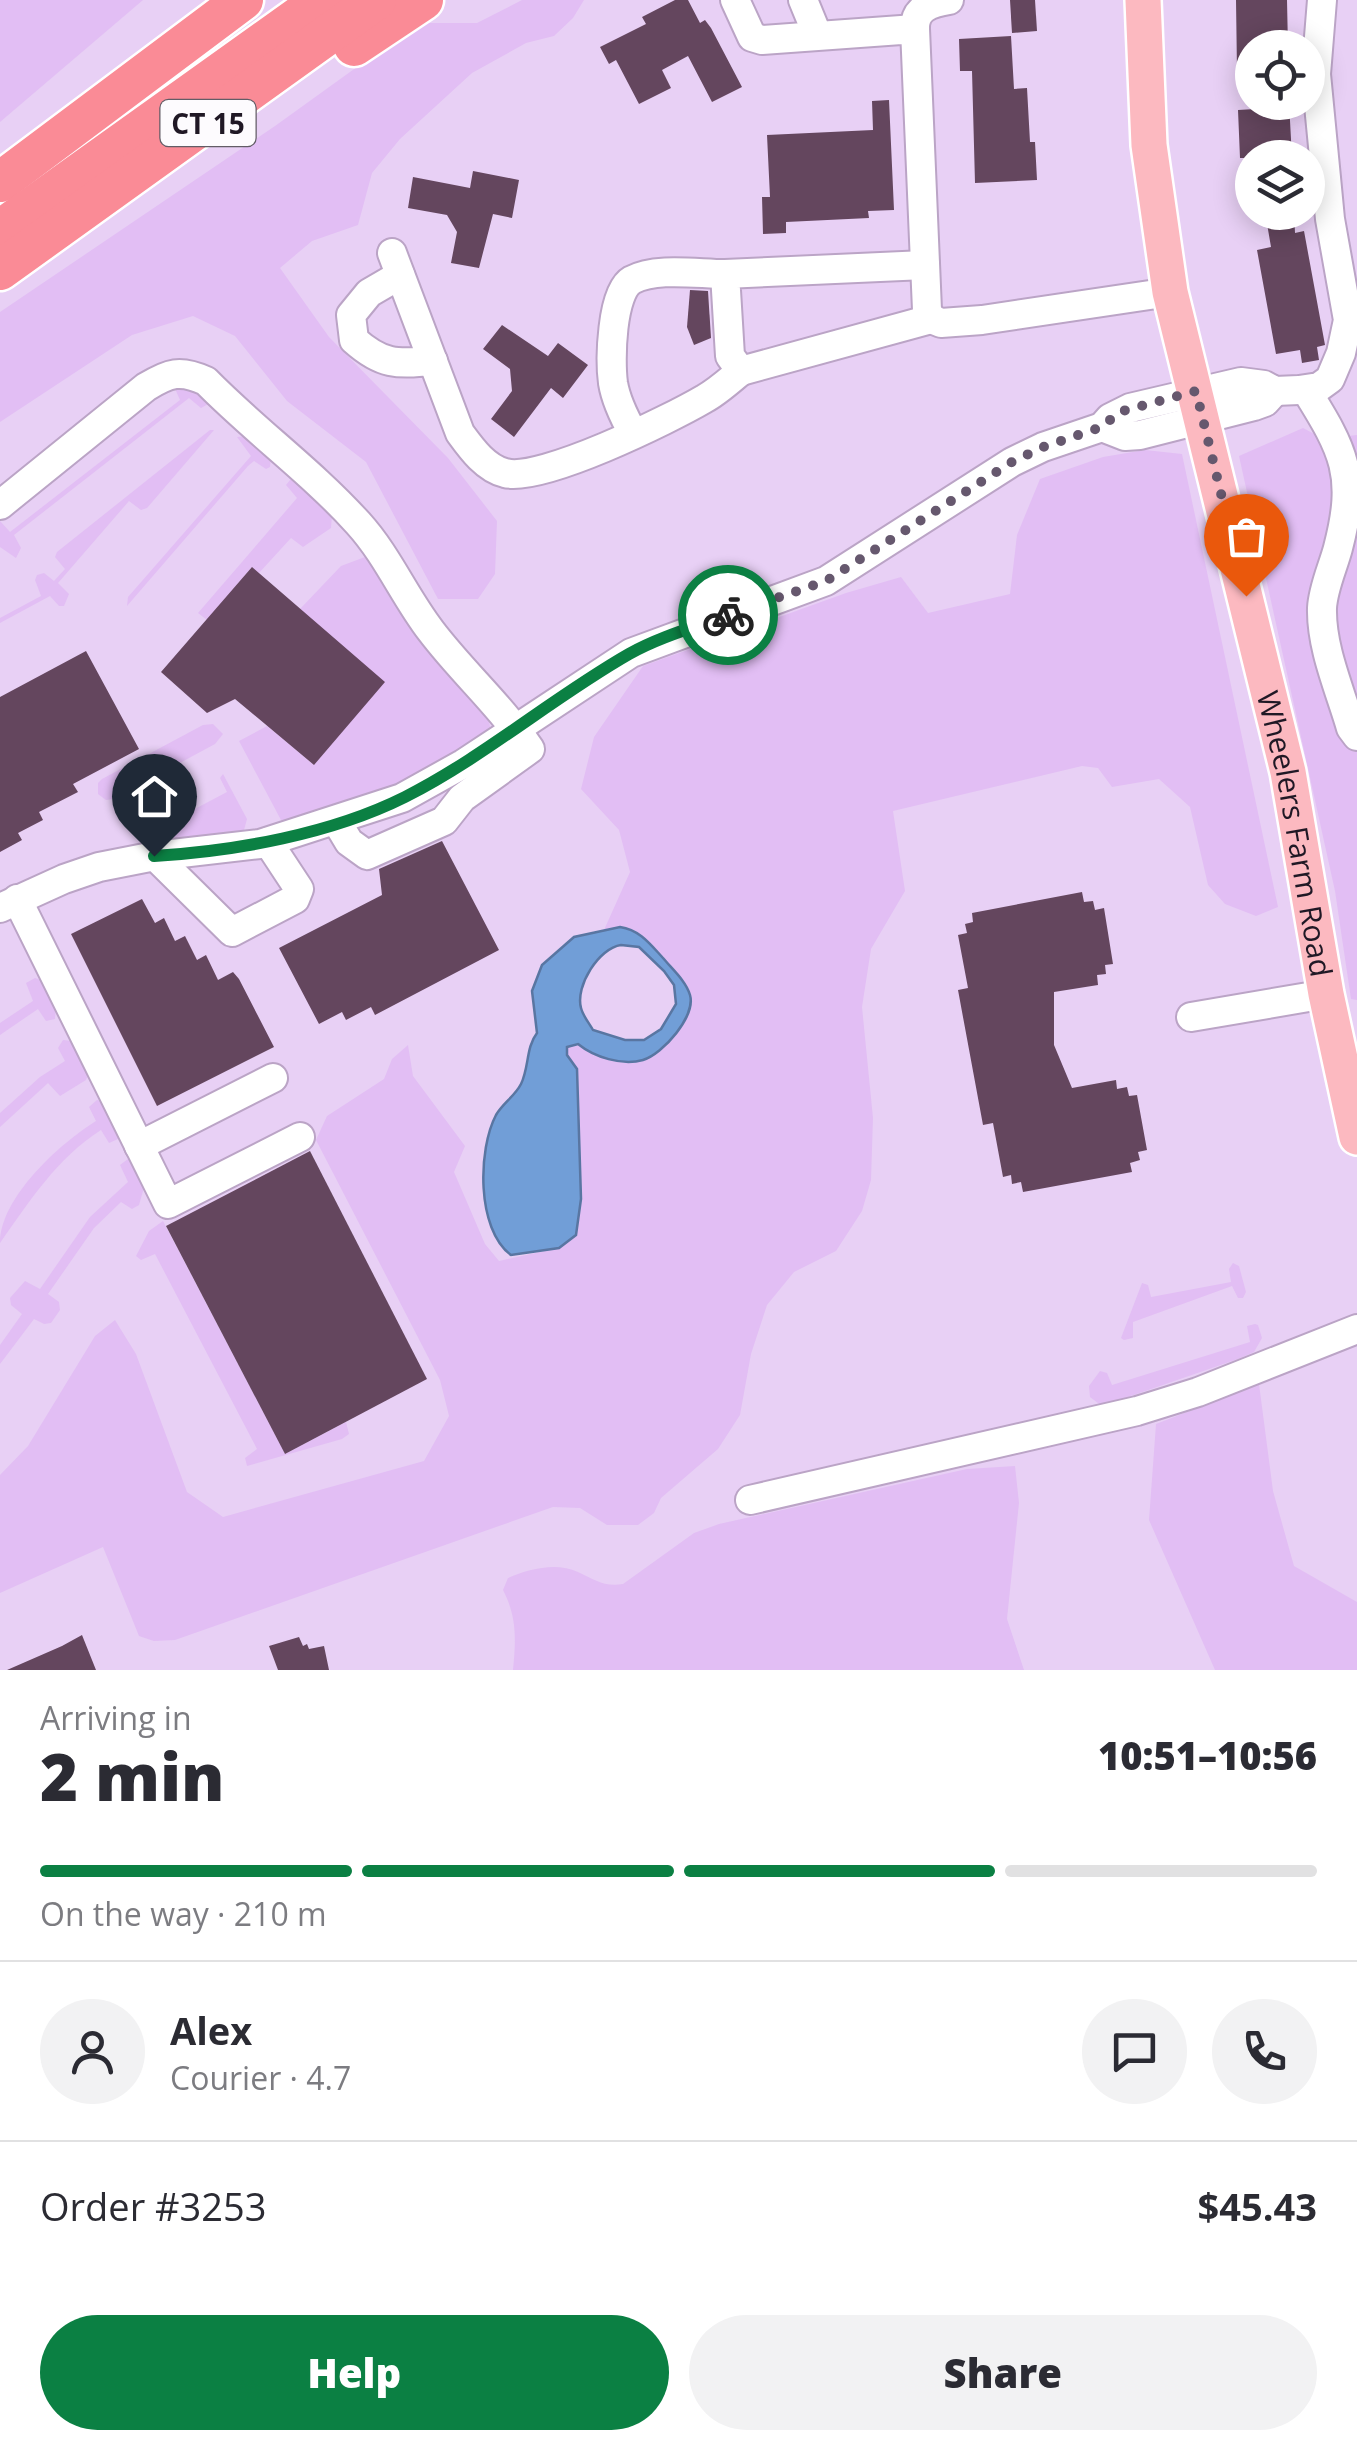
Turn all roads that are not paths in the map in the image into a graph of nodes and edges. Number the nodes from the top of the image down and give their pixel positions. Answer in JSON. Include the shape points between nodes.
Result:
{"nodes":[{"id":1,"x":210,"y":0,"type":"edge"},
{"id":2,"x":243,"y":0,"type":"edge"},
{"id":3,"x":322,"y":0,"type":"edge"},
{"id":4,"x":376,"y":0,"type":"edge"},
{"id":5,"x":423,"y":0,"type":"edge"},
{"id":6,"x":735,"y":0,"type":"edge"},
{"id":7,"x":804,"y":0,"type":"edge"},
{"id":8,"x":949,"y":0,"type":"edge"},
{"id":9,"x":1143,"y":0,"type":"edge"},
{"id":10,"x":1322,"y":0,"type":"edge"},
{"id":11,"x":915,"y":29,"type":"junction"},
{"id":12,"x":817,"y":34,"type":"junction"},
{"id":13,"x":0,"y":181,"type":"edge"},
{"id":14,"x":0,"y":230,"type":"edge"},
{"id":15,"x":37,"y":244,"type":"junction"},
{"id":16,"x":925,"y":265,"type":"junction"},
{"id":17,"x":0,"y":270,"type":"edge"},
{"id":18,"x":724,"y":274,"type":"junction"},
{"id":19,"x":1170,"y":292,"type":"junction"},
{"id":20,"x":932,"y":319,"type":"junction"},
{"id":21,"x":432,"y":361,"type":"junction"},
{"id":22,"x":741,"y":371,"type":"junction"},
{"id":23,"x":1306,"y":390,"type":"junction"},
{"id":24,"x":1200,"y":405,"type":"junction"},
{"id":25,"x":632,"y":433,"type":"junction"},
{"id":26,"x":0,"y":505,"type":"edge"},
{"id":27,"x":1344,"y":664,"type":"edge"},
{"id":28,"x":516,"y":728,"type":"junction"},
{"id":29,"x":1357,"y":736,"type":"edge"},
{"id":30,"x":338,"y":822,"type":"junction"},
{"id":31,"x":268,"y":842,"type":"junction"},
{"id":32,"x":154,"y":856,"type":"junction"},
{"id":33,"x":9,"y":904,"type":"edge"},
{"id":34,"x":1326,"y":994,"type":"junction"},
{"id":35,"x":1191,"y":1017,"type":"dead end"},
{"id":36,"x":1350,"y":1075,"type":"edge"},
{"id":37,"x":272,"y":1078,"type":"dead end"},
{"id":38,"x":1357,"y":1136,"type":"edge"},
{"id":39,"x":300,"y":1137,"type":"dead end"},
{"id":40,"x":140,"y":1146,"type":"junction"},
{"id":41,"x":1357,"y":1329,"type":"edge"},
{"id":42,"x":750,"y":1500,"type":"dead end"}],
"edges":[{"from":1,"to":13,"type":"highway"},
{"from":2,"to":13,"type":"highway"},
{"from":3,"to":14,"type":"highway","number":"CT 15"},
{"from":4,"to":15,"type":"highway","number":"CT 15"},
{"from":5,"to":15,"type":"highway","via":[[179,164]]},
{"from":6,"to":12,"type":"street","via":[[756,39]]},
{"from":7,"to":12,"type":"street"},
{"from":8,"to":11,"type":"street","via":[[921,10]]},
{"from":9,"to":19,"type":"main road","name":"Wheelers Farm Road","via":[[1149,145]]},
{"from":10,"to":23,"type":"street","via":[[1316,74],[1348,320],[1330,378]]},
{"from":11,"to":12,"type":"street"},
{"from":11,"to":16,"type":"street"},
{"from":15,"to":17,"type":"highway","number":"CT 15"},
{"from":16,"to":18,"type":"street"},
{"from":16,"to":20,"type":"street"},
{"from":18,"to":22,"type":"street","via":[[730,356]]},
{"from":18,"to":25,"type":"street","via":[[643,276],[622,290],[612,381]]},
{"from":19,"to":20,"type":"street","via":[[982,320]]},
{"from":19,"to":24,"type":"main road","name":"Wheelers Farm Road"},
{"from":20,"to":22,"type":"street"},
{"from":21,"to":21,"type":"street","via":[[396,264],[351,315],[354,340],[374,358]]},
{"from":21,"to":25,"type":"street","via":[[460,433],[504,473],[548,469]]},
{"from":22,"to":25,"type":"street","via":[[707,398]]},
{"from":23,"to":24,"type":"street","via":[[1275,391],[1266,402]]},
{"from":23,"to":27,"type":"street","via":[[1346,461],[1350,487],[1348,518],[1322,605]]},
{"from":24,"to":28,"type":"street","via":[[1125,436],[1102,427],[1043,447],[826,581],[631,653]]},
{"from":24,"to":34,"type":"main road","name":"Wheelers Farm Road","via":[[1288,772]]},
{"from":26,"to":28,"type":"street","via":[[167,374],[184,371],[206,380],[356,522],[446,652]]},
{"from":27,"to":29,"type":"street"},
{"from":28,"to":30,"type":"street","via":[[402,798]]},
{"from":28,"to":30,"type":"street","via":[[530,749],[462,798],[444,821],[367,854],[349,842]]},
{"from":30,"to":31,"type":"street"},
{"from":31,"to":32,"type":"street"},
{"from":31,"to":32,"type":"street","via":[[299,889],[295,899],[232,932]]},
{"from":32,"to":33,"type":"street","via":[[64,878]]},
{"from":33,"to":40,"type":"street"},
{"from":34,"to":35,"type":"street"},
{"from":34,"to":36,"type":"main road","name":"Wheelers Farm Road"},
{"from":36,"to":38,"type":"main road","name":"Wheelers Farm Road"},
{"from":37,"to":40,"type":"street"},
{"from":39,"to":40,"type":"street","via":[[168,1204]]},
{"from":41,"to":42,"type":"street","via":[[1137,1411]]}]}
